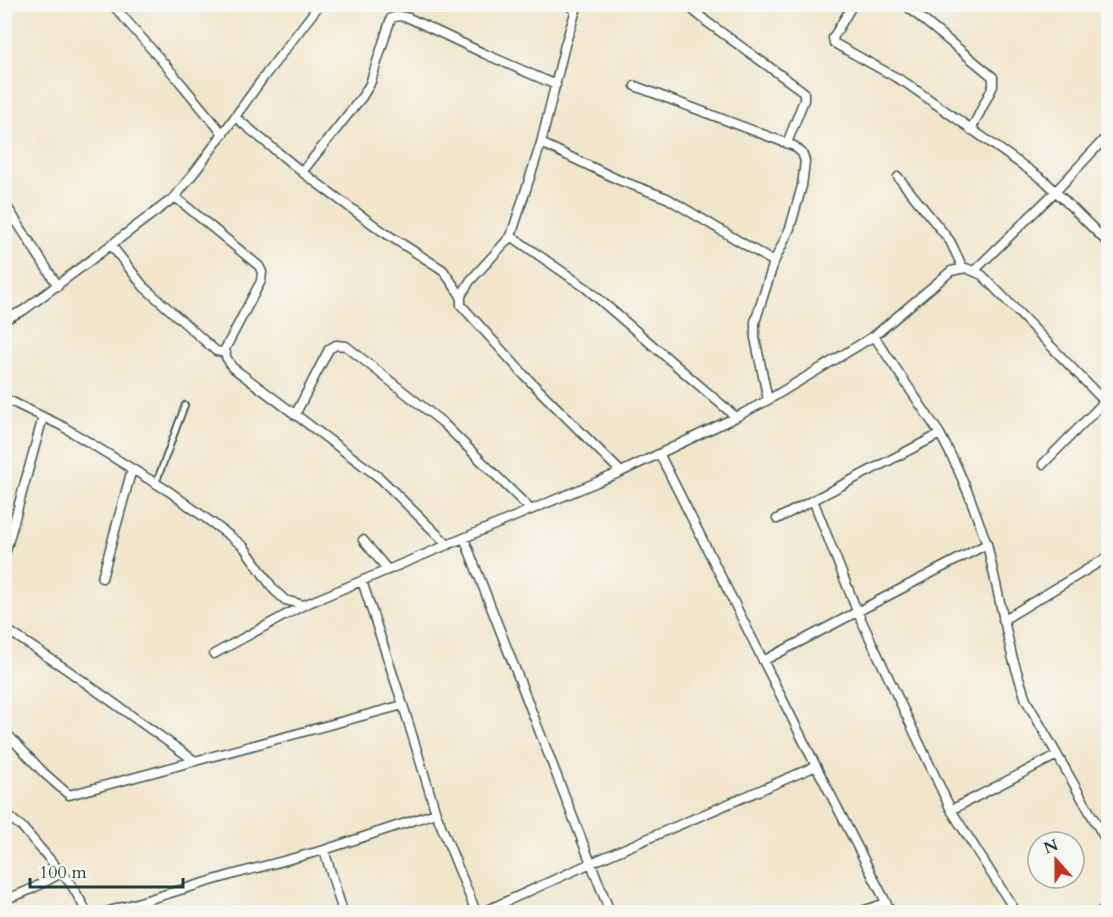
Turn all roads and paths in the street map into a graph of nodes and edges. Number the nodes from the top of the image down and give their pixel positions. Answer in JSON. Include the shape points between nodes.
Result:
{"nodes":[{"id":1,"x":112,"y":4,"type":"edge"},
{"id":2,"x":320,"y":4,"type":"edge"},
{"id":3,"x":565,"y":4,"type":"edge"},
{"id":4,"x":686,"y":4,"type":"edge"},
{"id":5,"x":853,"y":4,"type":"edge"},
{"id":6,"x":904,"y":4,"type":"edge"},
{"id":7,"x":578,"y":7,"type":"edge"},
{"id":8,"x":556,"y":85,"type":"junction"},
{"id":9,"x":634,"y":86,"type":"dead end"},
{"id":10,"x":235,"y":117,"type":"junction"},
{"id":11,"x":971,"y":130,"type":"junction"},
{"id":12,"x":223,"y":134,"type":"junction"},
{"id":13,"x":1108,"y":135,"type":"edge"},
{"id":14,"x":541,"y":143,"type":"junction"},
{"id":15,"x":787,"y":143,"type":"junction"},
{"id":16,"x":302,"y":172,"type":"junction"},
{"id":17,"x":898,"y":177,"type":"dead end"},
{"id":18,"x":1056,"y":191,"type":"junction"},
{"id":19,"x":175,"y":197,"type":"junction"},
{"id":20,"x":4,"y":202,"type":"edge"},
{"id":21,"x":511,"y":236,"type":"junction"},
{"id":22,"x":1108,"y":243,"type":"edge"},
{"id":23,"x":111,"y":246,"type":"junction"},
{"id":24,"x":774,"y":262,"type":"junction"},
{"id":25,"x":963,"y":268,"type":"junction"},
{"id":26,"x":974,"y":271,"type":"junction"},
{"id":27,"x":58,"y":286,"type":"junction"},
{"id":28,"x":461,"y":296,"type":"junction"},
{"id":29,"x":4,"y":320,"type":"edge"},
{"id":30,"x":874,"y":336,"type":"junction"},
{"id":31,"x":226,"y":353,"type":"junction"},
{"id":32,"x":4,"y":398,"type":"edge"},
{"id":33,"x":768,"y":400,"type":"junction"},
{"id":34,"x":1107,"y":403,"type":"edge"},
{"id":35,"x":185,"y":405,"type":"dead end"},
{"id":36,"x":295,"y":415,"type":"junction"},
{"id":37,"x":43,"y":417,"type":"junction"},
{"id":38,"x":736,"y":417,"type":"junction"},
{"id":39,"x":940,"y":434,"type":"junction"},
{"id":40,"x":660,"y":455,"type":"junction"},
{"id":41,"x":1043,"y":464,"type":"dead end"},
{"id":42,"x":132,"y":469,"type":"junction"},
{"id":43,"x":621,"y":472,"type":"junction"},
{"id":44,"x":156,"y":483,"type":"junction"},
{"id":45,"x":813,"y":500,"type":"junction"},
{"id":46,"x":531,"y":510,"type":"junction"},
{"id":47,"x":777,"y":519,"type":"dead end"},
{"id":48,"x":464,"y":537,"type":"junction"},
{"id":49,"x":363,"y":540,"type":"dead end"},
{"id":50,"x":987,"y":544,"type":"junction"},
{"id":51,"x":448,"y":545,"type":"junction"},
{"id":52,"x":4,"y":558,"type":"edge"},
{"id":53,"x":1106,"y":559,"type":"edge"},
{"id":54,"x":1108,"y":569,"type":"edge"},
{"id":55,"x":388,"y":570,"type":"junction"},
{"id":56,"x":102,"y":578,"type":"dead end"},
{"id":57,"x":362,"y":581,"type":"junction"},
{"id":58,"x":304,"y":605,"type":"junction"},
{"id":59,"x":857,"y":611,"type":"junction"},
{"id":60,"x":1003,"y":620,"type":"junction"},
{"id":61,"x":4,"y":628,"type":"edge"},
{"id":62,"x":214,"y":654,"type":"dead end"},
{"id":63,"x":763,"y":661,"type":"junction"},
{"id":64,"x":403,"y":705,"type":"junction"},
{"id":65,"x":9,"y":736,"type":"dead end"},
{"id":66,"x":1058,"y":755,"type":"junction"},
{"id":67,"x":195,"y":761,"type":"junction"},
{"id":68,"x":816,"y":766,"type":"junction"},
{"id":69,"x":951,"y":810,"type":"junction"},
{"id":70,"x":4,"y":813,"type":"edge"},
{"id":71,"x":436,"y":813,"type":"junction"},
{"id":72,"x":1108,"y":844,"type":"edge"},
{"id":73,"x":324,"y":850,"type":"junction"},
{"id":74,"x":591,"y":863,"type":"junction"},
{"id":75,"x":61,"y":873,"type":"junction"},
{"id":76,"x":4,"y":899,"type":"edge"},
{"id":77,"x":886,"y":903,"type":"junction"},
{"id":78,"x":1108,"y":907,"type":"edge"},
{"id":79,"x":87,"y":912,"type":"edge"},
{"id":80,"x":106,"y":912,"type":"edge"},
{"id":81,"x":343,"y":912,"type":"edge"},
{"id":82,"x":476,"y":912,"type":"edge"},
{"id":83,"x":483,"y":912,"type":"edge"},
{"id":84,"x":610,"y":912,"type":"edge"},
{"id":85,"x":859,"y":912,"type":"edge"},
{"id":86,"x":891,"y":912,"type":"edge"},
{"id":87,"x":1016,"y":912,"type":"edge"},
{"id":88,"x":1099,"y":912,"type":"edge"}],
"edges":[{"from":1,"to":12,"type":"street"},
{"from":2,"to":10,"type":"street"},
{"from":3,"to":7,"type":"street"},
{"from":4,"to":15,"type":"street","via":[[804,93]]},
{"from":5,"to":11,"type":"street","via":[[837,28],[834,43],[906,83]]},
{"from":6,"to":11,"type":"street","via":[[993,77],[993,86]]},
{"from":7,"to":8,"type":"street"},
{"from":8,"to":14,"type":"street"},
{"from":8,"to":16,"type":"street","via":[[409,18],[391,18],[370,84]]},
{"from":9,"to":15,"type":"street"},
{"from":10,"to":12,"type":"street"},
{"from":10,"to":16,"type":"street"},
{"from":11,"to":18,"type":"street"},
{"from":12,"to":19,"type":"street"},
{"from":13,"to":18,"type":"street"},
{"from":14,"to":21,"type":"street"},
{"from":14,"to":24,"type":"street","via":[[667,198]]},
{"from":15,"to":24,"type":"street","via":[[802,153],[805,161],[790,228]]},
{"from":16,"to":28,"type":"street","via":[[443,270]]},
{"from":17,"to":25,"type":"street","via":[[950,242]]},
{"from":18,"to":22,"type":"street"},
{"from":18,"to":26,"type":"street"},
{"from":19,"to":23,"type":"street"},
{"from":19,"to":31,"type":"street","via":[[262,272]]},
{"from":20,"to":27,"type":"street"},
{"from":21,"to":28,"type":"street"},
{"from":21,"to":38,"type":"street","via":[[586,288]]},
{"from":23,"to":27,"type":"street"},
{"from":23,"to":31,"type":"street","via":[[144,287],[216,351]]},
{"from":24,"to":33,"type":"street","via":[[754,329]]},
{"from":25,"to":26,"type":"street"},
{"from":25,"to":30,"type":"street","via":[[951,271]]},
{"from":26,"to":34,"type":"street"},
{"from":27,"to":29,"type":"street"},
{"from":28,"to":43,"type":"street","via":[[461,305],[525,376]]},
{"from":30,"to":33,"type":"street"},
{"from":30,"to":39,"type":"street"},
{"from":31,"to":36,"type":"street","via":[[232,367]]},
{"from":32,"to":37,"type":"street"},
{"from":33,"to":38,"type":"street"},
{"from":34,"to":41,"type":"street"},
{"from":35,"to":44,"type":"lane"},
{"from":36,"to":46,"type":"street","via":[[329,349],[346,346],[442,422]]},
{"from":36,"to":51,"type":"street","via":[[380,478]]},
{"from":37,"to":42,"type":"street"},
{"from":37,"to":52,"type":"street"},
{"from":38,"to":40,"type":"street"},
{"from":39,"to":45,"type":"street"},
{"from":39,"to":50,"type":"street"},
{"from":40,"to":43,"type":"street"},
{"from":40,"to":63,"type":"street"},
{"from":42,"to":44,"type":"street"},
{"from":42,"to":56,"type":"street"},
{"from":43,"to":46,"type":"street"},
{"from":44,"to":58,"type":"street","via":[[244,547],[285,600]]},
{"from":45,"to":47,"type":"street"},
{"from":45,"to":59,"type":"street"},
{"from":46,"to":48,"type":"street"},
{"from":48,"to":51,"type":"street"},
{"from":48,"to":74,"type":"street"},
{"from":49,"to":55,"type":"street"},
{"from":50,"to":59,"type":"street"},
{"from":50,"to":60,"type":"street"},
{"from":51,"to":55,"type":"street"},
{"from":53,"to":54,"type":"street"},
{"from":53,"to":60,"type":"street"},
{"from":55,"to":57,"type":"street"},
{"from":57,"to":58,"type":"street"},
{"from":57,"to":64,"type":"street"},
{"from":58,"to":62,"type":"street"},
{"from":59,"to":63,"type":"street"},
{"from":59,"to":69,"type":"street"},
{"from":60,"to":66,"type":"street","via":[[1026,700]]},
{"from":61,"to":67,"type":"street"},
{"from":63,"to":68,"type":"street"},
{"from":64,"to":67,"type":"street"},
{"from":64,"to":71,"type":"street"},
{"from":65,"to":67,"type":"street","via":[[69,795]]},
{"from":66,"to":69,"type":"street"},
{"from":66,"to":72,"type":"street"},
{"from":68,"to":74,"type":"street"},
{"from":68,"to":77,"type":"street"},
{"from":69,"to":87,"type":"street"},
{"from":70,"to":75,"type":"street","via":[[22,827]]},
{"from":71,"to":73,"type":"street"},
{"from":71,"to":82,"type":"street"},
{"from":73,"to":80,"type":"street"},
{"from":73,"to":81,"type":"street"},
{"from":74,"to":83,"type":"street"},
{"from":74,"to":84,"type":"street"},
{"from":75,"to":76,"type":"street"},
{"from":75,"to":79,"type":"street"},
{"from":77,"to":85,"type":"street"},
{"from":77,"to":86,"type":"street"},
{"from":78,"to":88,"type":"street"}]}
